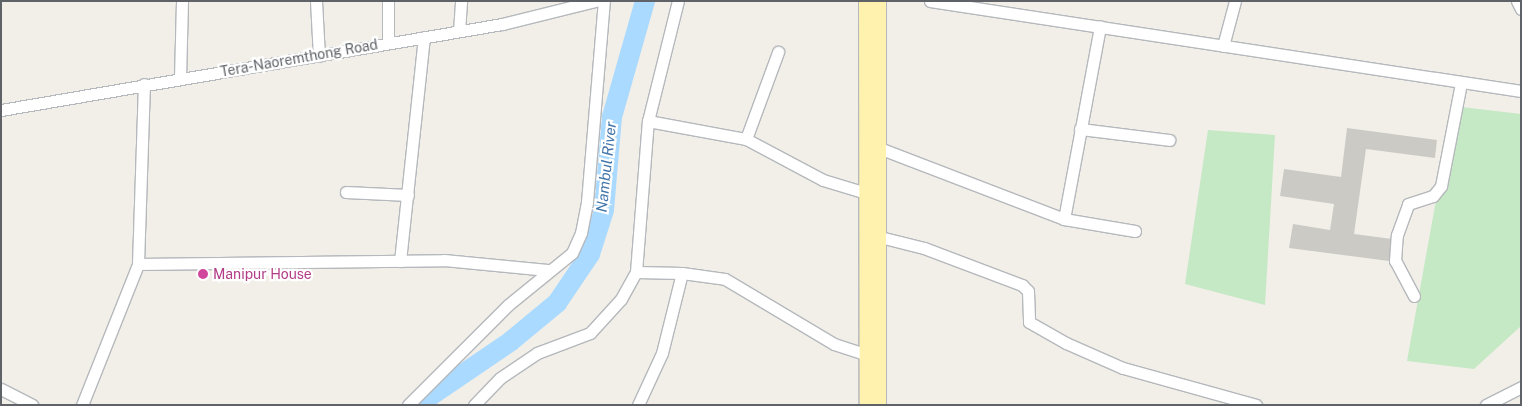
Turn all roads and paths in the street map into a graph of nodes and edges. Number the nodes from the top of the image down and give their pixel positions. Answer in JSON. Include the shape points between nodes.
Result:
{"nodes":[{"id":1,"x":182,"y":1,"type":"edge"},
{"id":2,"x":316,"y":1,"type":"edge"},
{"id":3,"x":388,"y":1,"type":"edge"},
{"id":4,"x":461,"y":1,"type":"edge"},
{"id":5,"x":596,"y":1,"type":"edge"},
{"id":6,"x":604,"y":1,"type":"edge"},
{"id":7,"x":678,"y":1,"type":"edge"},
{"id":8,"x":866,"y":1,"type":"edge"},
{"id":9,"x":878,"y":1,"type":"edge"},
{"id":10,"x":930,"y":1,"type":"edge"},
{"id":11,"x":1235,"y":1,"type":"edge"},
{"id":12,"x":1517,"y":1,"type":"edge"},
{"id":13,"x":1521,"y":9,"type":"edge"},
{"id":14,"x":1100,"y":26,"type":"junction"},
{"id":15,"x":459,"y":31,"type":"junction"},
{"id":16,"x":424,"y":37,"type":"junction"},
{"id":17,"x":388,"y":42,"type":"junction"},
{"id":18,"x":1223,"y":46,"type":"junction"},
{"id":19,"x":778,"y":52,"type":"dead end"},
{"id":20,"x":319,"y":56,"type":"junction"},
{"id":21,"x":180,"y":78,"type":"junction"},
{"id":22,"x":1461,"y":83,"type":"junction"},
{"id":23,"x":144,"y":84,"type":"junction"},
{"id":24,"x":1521,"y":91,"type":"edge"},
{"id":25,"x":1,"y":110,"type":"edge"},
{"id":26,"x":648,"y":121,"type":"junction"},
{"id":27,"x":1080,"y":129,"type":"junction"},
{"id":28,"x":746,"y":139,"type":"junction"},
{"id":29,"x":1169,"y":140,"type":"dead end"},
{"id":30,"x":879,"y":148,"type":"junction"},
{"id":31,"x":346,"y":192,"type":"dead end"},
{"id":32,"x":866,"y":193,"type":"junction"},
{"id":33,"x":408,"y":195,"type":"junction"},
{"id":34,"x":1064,"y":219,"type":"junction"},
{"id":35,"x":1135,"y":231,"type":"dead end"},
{"id":36,"x":872,"y":235,"type":"junction"},
{"id":37,"x":400,"y":261,"type":"junction"},
{"id":38,"x":138,"y":264,"type":"junction"},
{"id":39,"x":548,"y":270,"type":"junction"},
{"id":40,"x":636,"y":272,"type":"junction"},
{"id":41,"x":682,"y":273,"type":"junction"},
{"id":42,"x":1414,"y":296,"type":"dead end"},
{"id":43,"x":872,"y":356,"type":"junction"},
{"id":44,"x":1521,"y":387,"type":"edge"},
{"id":45,"x":1,"y":389,"type":"edge"},
{"id":46,"x":28,"y":404,"type":"edge"},
{"id":47,"x":82,"y":405,"type":"edge"},
{"id":48,"x":408,"y":405,"type":"edge"},
{"id":49,"x":474,"y":405,"type":"edge"},
{"id":50,"x":638,"y":405,"type":"edge"},
{"id":51,"x":867,"y":405,"type":"edge"},
{"id":52,"x":878,"y":405,"type":"edge"},
{"id":53,"x":1256,"y":405,"type":"edge"},
{"id":54,"x":1486,"y":405,"type":"edge"}],
"edges":[{"from":1,"to":21,"type":"street"},
{"from":2,"to":20,"type":"street"},
{"from":3,"to":17,"type":"street"},
{"from":4,"to":15,"type":"street"},
{"from":5,"to":15,"type":"street","name":"Tera-Naoremthong Road"},
{"from":6,"to":39,"type":"street","via":[[595,129],[581,233],[572,253]]},
{"from":7,"to":26,"type":"street"},
{"from":8,"to":32,"type":"main road"},
{"from":9,"to":30,"type":"main road"},
{"from":10,"to":14,"type":"street"},
{"from":11,"to":18,"type":"street"},
{"from":12,"to":13,"type":"street"},
{"from":14,"to":18,"type":"street"},
{"from":14,"to":27,"type":"street"},
{"from":15,"to":16,"type":"street","name":"Tera-Naoremthong Road"},
{"from":16,"to":17,"type":"street","name":"Tera-Naoremthong Road"},
{"from":16,"to":33,"type":"street"},
{"from":17,"to":20,"type":"street","name":"Tera-Naoremthong Road"},
{"from":18,"to":22,"type":"street"},
{"from":19,"to":28,"type":"street"},
{"from":20,"to":21,"type":"street","name":"Tera-Naoremthong Road"},
{"from":21,"to":23,"type":"street","name":"Tera-Naoremthong Road"},
{"from":22,"to":24,"type":"street"},
{"from":22,"to":42,"type":"street","via":[[1441,186],[1433,196],[1408,204],[1397,235],[1395,261]]},
{"from":23,"to":25,"type":"street","name":"Tera-Naoremthong Road"},
{"from":23,"to":38,"type":"street"},
{"from":26,"to":28,"type":"street"},
{"from":26,"to":40,"type":"street"},
{"from":27,"to":29,"type":"street"},
{"from":27,"to":34,"type":"street"},
{"from":28,"to":32,"type":"street","via":[[823,180]]},
{"from":30,"to":34,"type":"street"},
{"from":30,"to":36,"type":"main road"},
{"from":31,"to":33,"type":"street"},
{"from":32,"to":36,"type":"main road"},
{"from":33,"to":37,"type":"street"},
{"from":34,"to":35,"type":"street"},
{"from":36,"to":43,"type":"main road"},
{"from":36,"to":53,"type":"street","via":[[924,248],[1022,285],[1028,291],[1029,322],[1066,343],[1123,368]]},
{"from":37,"to":38,"type":"street"},
{"from":37,"to":39,"type":"street","via":[[493,263]]},
{"from":38,"to":47,"type":"street"},
{"from":39,"to":48,"type":"street"},
{"from":40,"to":41,"type":"street"},
{"from":40,"to":49,"type":"street","via":[[622,299],[590,332],[536,353],[500,378]]},
{"from":41,"to":43,"type":"street","via":[[725,279],[834,344]]},
{"from":41,"to":50,"type":"street","via":[[662,353]]},
{"from":43,"to":51,"type":"main road"},
{"from":43,"to":52,"type":"main road"},
{"from":44,"to":54,"type":"street"},
{"from":45,"to":46,"type":"street"}]}
